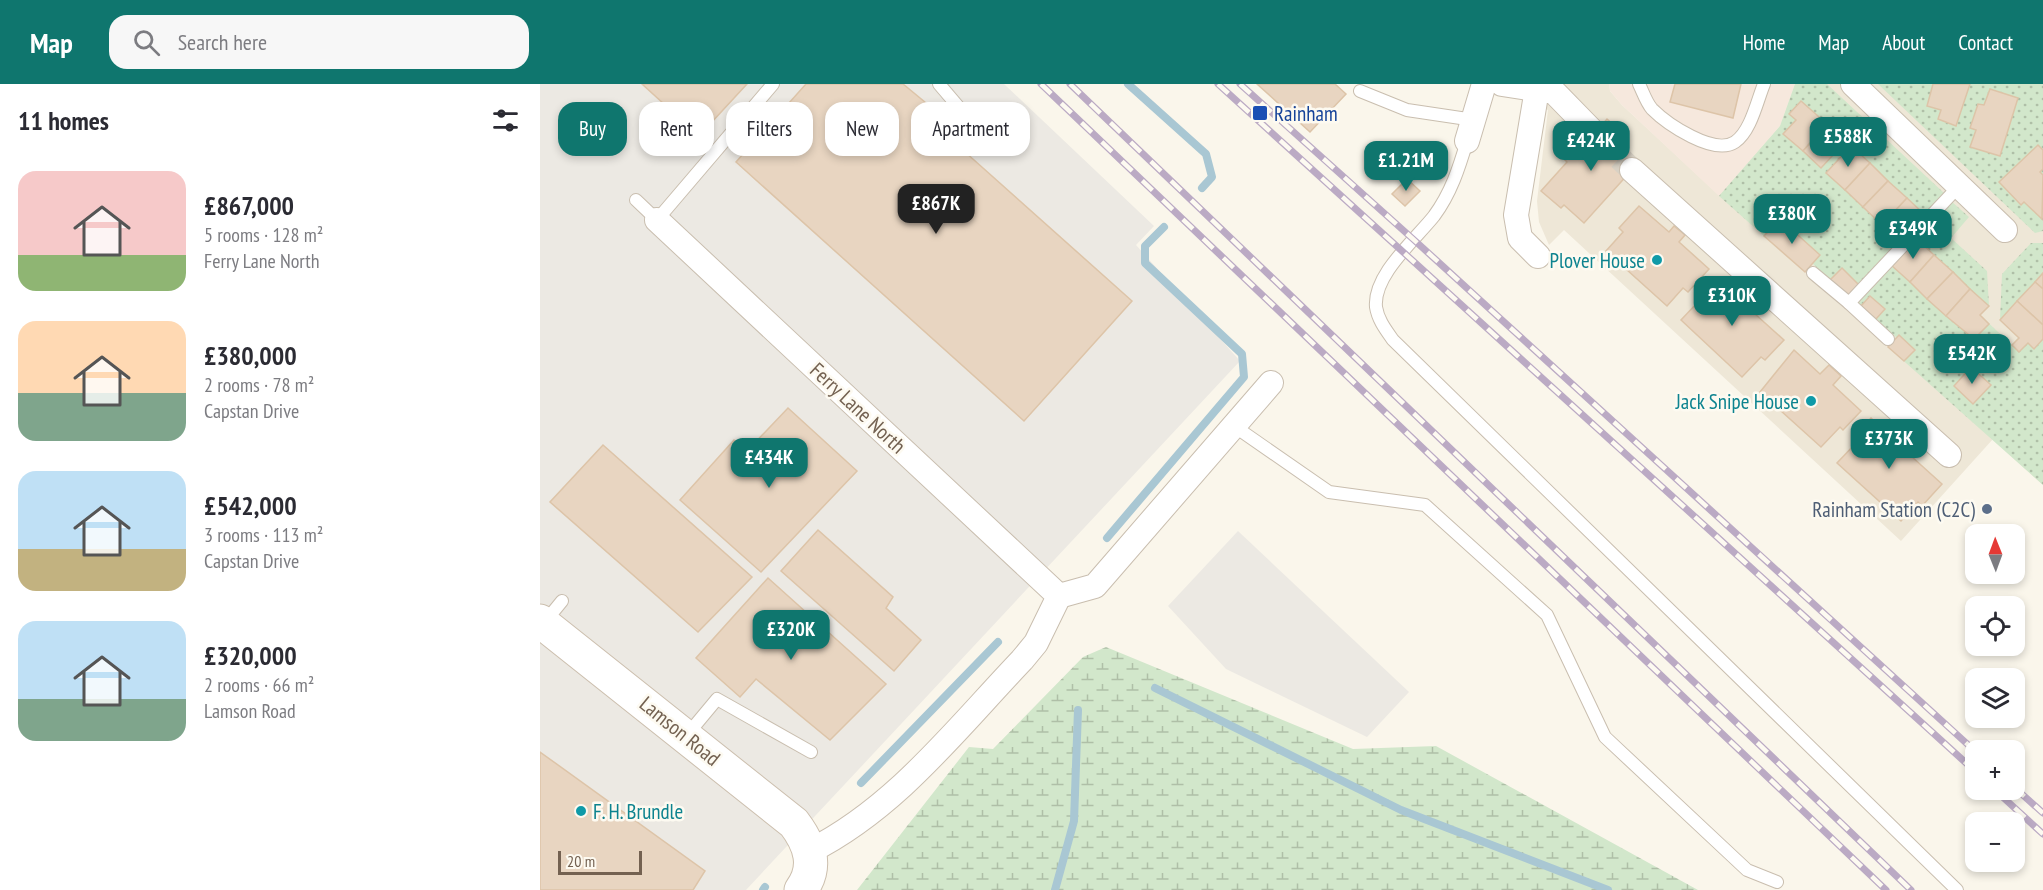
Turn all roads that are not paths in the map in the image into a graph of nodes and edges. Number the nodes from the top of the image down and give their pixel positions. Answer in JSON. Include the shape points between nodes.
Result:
{"nodes":[{"id":1,"x":773,"y":84,"type":"edge"},
{"id":2,"x":939,"y":84,"type":"edge"},
{"id":3,"x":1484,"y":84,"type":"edge"},
{"id":4,"x":1502,"y":84,"type":"edge"},
{"id":5,"x":1639,"y":84,"type":"edge"},
{"id":6,"x":1764,"y":84,"type":"edge"},
{"id":7,"x":1853,"y":84,"type":"edge"},
{"id":8,"x":1537,"y":89,"type":"junction"},
{"id":9,"x":1360,"y":91,"type":"dead end"},
{"id":10,"x":954,"y":102,"type":"edge"},
{"id":11,"x":1471,"y":130,"type":"junction"},
{"id":12,"x":1594,"y":133,"type":"tunnel mouth"},
{"id":13,"x":1632,"y":170,"type":"tunnel mouth"},
{"id":14,"x":1960,"y":185,"type":"junction"},
{"id":15,"x":636,"y":200,"type":"dead end"},
{"id":16,"x":657,"y":220,"type":"junction"},
{"id":17,"x":2005,"y":230,"type":"dead end"},
{"id":18,"x":1538,"y":256,"type":"dead end"},
{"id":19,"x":1814,"y":273,"type":"dead end"},
{"id":20,"x":1849,"y":303,"type":"junction"},
{"id":21,"x":1888,"y":339,"type":"dead end"},
{"id":22,"x":1271,"y":383,"type":"dead end"},
{"id":23,"x":1234,"y":426,"type":"junction"},
{"id":24,"x":1949,"y":455,"type":"dead end"},
{"id":25,"x":1059,"y":596,"type":"junction"},
{"id":26,"x":549,"y":615,"type":"edge"},
{"id":27,"x":686,"y":736,"type":"junction"},
{"id":28,"x":811,"y":752,"type":"dead end"},
{"id":29,"x":810,"y":851,"type":"junction"},
{"id":30,"x":1777,"y":882,"type":"dead end"},
{"id":31,"x":801,"y":890,"type":"edge"},
{"id":32,"x":1957,"y":890,"type":"edge"}],
"edges":[{"from":1,"to":16,"type":"lane"},
{"from":2,"to":10,"type":"lane"},
{"from":3,"to":11,"type":"street"},
{"from":4,"to":8,"type":"street"},
{"from":5,"to":6,"type":"lane","via":[[1651,108],[1668,121],[1706,145],[1722,147],[1735,143],[1742,135]]},
{"from":7,"to":14,"type":"street"},
{"from":8,"to":12,"type":"street","via":[[1554,92]]},
{"from":8,"to":18,"type":"street","via":[[1516,215],[1520,238]]},
{"from":9,"to":11,"type":"lane"},
{"from":11,"to":32,"type":"lane","via":[[1454,184],[1392,267],[1376,295],[1381,322],[1393,340]]},
{"from":13,"to":24,"type":"street"},
{"from":14,"to":17,"type":"street"},
{"from":14,"to":20,"type":"lane"},
{"from":15,"to":16,"type":"lane"},
{"from":16,"to":25,"type":"street","name":"Ferry Lane North"},
{"from":19,"to":20,"type":"lane"},
{"from":20,"to":21,"type":"lane"},
{"from":22,"to":23,"type":"street"},
{"from":23,"to":25,"type":"street","via":[[1095,586]]},
{"from":23,"to":30,"type":"lane","via":[[1329,492],[1425,505],[1547,615],[1605,737],[1747,870]]},
{"from":25,"to":29,"type":"street","via":[[1036,643],[1022,660],[896,792],[843,834]]},
{"from":26,"to":27,"type":"street","name":"Lamson Road"},
{"from":27,"to":28,"type":"lane","via":[[717,699]]},
{"from":27,"to":29,"type":"street","name":"Lamson Road","via":[[794,823]]},
{"from":29,"to":31,"type":"street","via":[[810,866]]}]}
